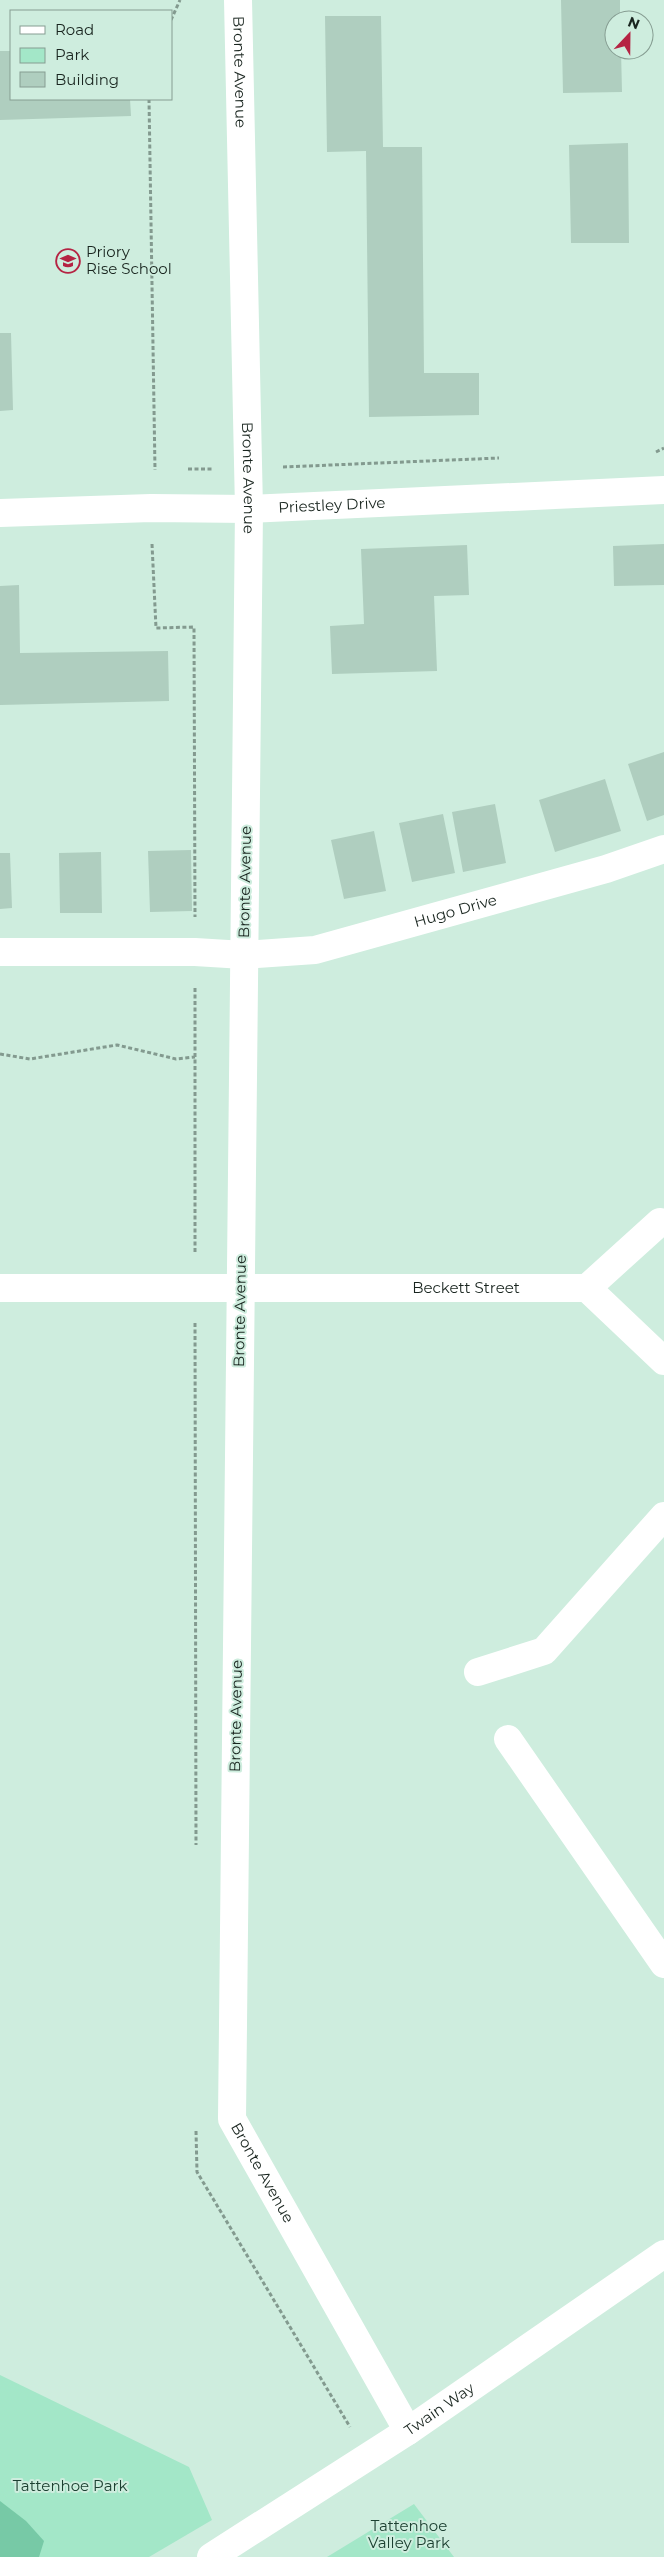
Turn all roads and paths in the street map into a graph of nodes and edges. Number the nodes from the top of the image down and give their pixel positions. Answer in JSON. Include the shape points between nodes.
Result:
{"nodes":[{"id":1,"x":180,"y":0,"type":"edge"},
{"id":2,"x":238,"y":0,"type":"edge"},
{"id":3,"x":172,"y":18,"type":"edge"},
{"id":4,"x":149,"y":100,"type":"edge"},
{"id":5,"x":664,"y":448,"type":"edge"},
{"id":6,"x":647,"y":452,"type":"dead end"},
{"id":7,"x":507,"y":458,"type":"dead end"},
{"id":8,"x":181,"y":469,"type":"dead end"},
{"id":9,"x":248,"y":469,"type":"junction"},
{"id":10,"x":153,"y":470,"type":"junction"},
{"id":11,"x":162,"y":470,"type":"dead end"},
{"id":12,"x":664,"y":490,"type":"edge"},
{"id":13,"x":151,"y":508,"type":"junction"},
{"id":14,"x":249,"y":509,"type":"junction"},
{"id":15,"x":0,"y":513,"type":"edge"},
{"id":16,"x":664,"y":849,"type":"edge"},
{"id":17,"x":0,"y":952,"type":"edge"},
{"id":18,"x":195,"y":952,"type":"junction"},
{"id":19,"x":244,"y":955,"type":"junction"},
{"id":20,"x":0,"y":1054,"type":"edge"},
{"id":21,"x":195,"y":1058,"type":"junction"},
{"id":22,"x":660,"y":1222,"type":"dead end"},
{"id":23,"x":195,"y":1286,"type":"junction"},
{"id":24,"x":241,"y":1287,"type":"junction"},
{"id":25,"x":0,"y":1288,"type":"edge"},
{"id":26,"x":587,"y":1288,"type":"junction"},
{"id":27,"x":664,"y":1361,"type":"edge"},
{"id":28,"x":664,"y":1516,"type":"edge"},
{"id":29,"x":478,"y":1672,"type":"dead end"},
{"id":30,"x":508,"y":1739,"type":"dead end"},
{"id":31,"x":664,"y":1964,"type":"edge"},
{"id":32,"x":664,"y":2254,"type":"edge"},
{"id":33,"x":408,"y":2431,"type":"junction"},
{"id":34,"x":211,"y":2557,"type":"edge"}],
"edges":[{"from":1,"to":3,"type":"path"},
{"from":2,"to":9,"type":"street","name":"Bronte Avenue"},
{"from":4,"to":10,"type":"path"},
{"from":5,"to":6,"type":"path"},
{"from":7,"to":9,"type":"path"},
{"from":8,"to":9,"type":"path"},
{"from":9,"to":14,"type":"street","name":"Bronte Avenue"},
{"from":10,"to":11,"type":"path"},
{"from":10,"to":13,"type":"path"},
{"from":12,"to":14,"type":"street","name":"Priestley Drive"},
{"from":13,"to":14,"type":"street","name":"Priestley Drive"},
{"from":13,"to":15,"type":"street","name":"Priestley Drive"},
{"from":13,"to":18,"type":"path","via":[[156,628],[194,627]]},
{"from":14,"to":19,"type":"street","name":"Bronte Avenue"},
{"from":16,"to":19,"type":"street","name":"Hugo Drive","via":[[606,869],[315,950]]},
{"from":17,"to":18,"type":"street","name":"Bronte Avenue"},
{"from":18,"to":19,"type":"street","name":"Bronte Avenue"},
{"from":18,"to":21,"type":"path"},
{"from":19,"to":24,"type":"street","name":"Bronte Avenue"},
{"from":20,"to":21,"type":"path","via":[[30,1059],[117,1045],[176,1059]]},
{"from":21,"to":23,"type":"path"},
{"from":22,"to":26,"type":"street"},
{"from":23,"to":24,"type":"street","name":"Beckett Street"},
{"from":23,"to":25,"type":"street","name":"Beckett Street"},
{"from":24,"to":26,"type":"street","name":"Beckett Street"},
{"from":24,"to":33,"type":"street","name":"Bronte Avenue","via":[[232,2119]]},
{"from":26,"to":27,"type":"street"},
{"from":28,"to":29,"type":"street","via":[[544,1651]]},
{"from":30,"to":31,"type":"street"},
{"from":32,"to":33,"type":"street","name":"Twain Way"},
{"from":33,"to":34,"type":"street","name":"Twain Way"}]}
